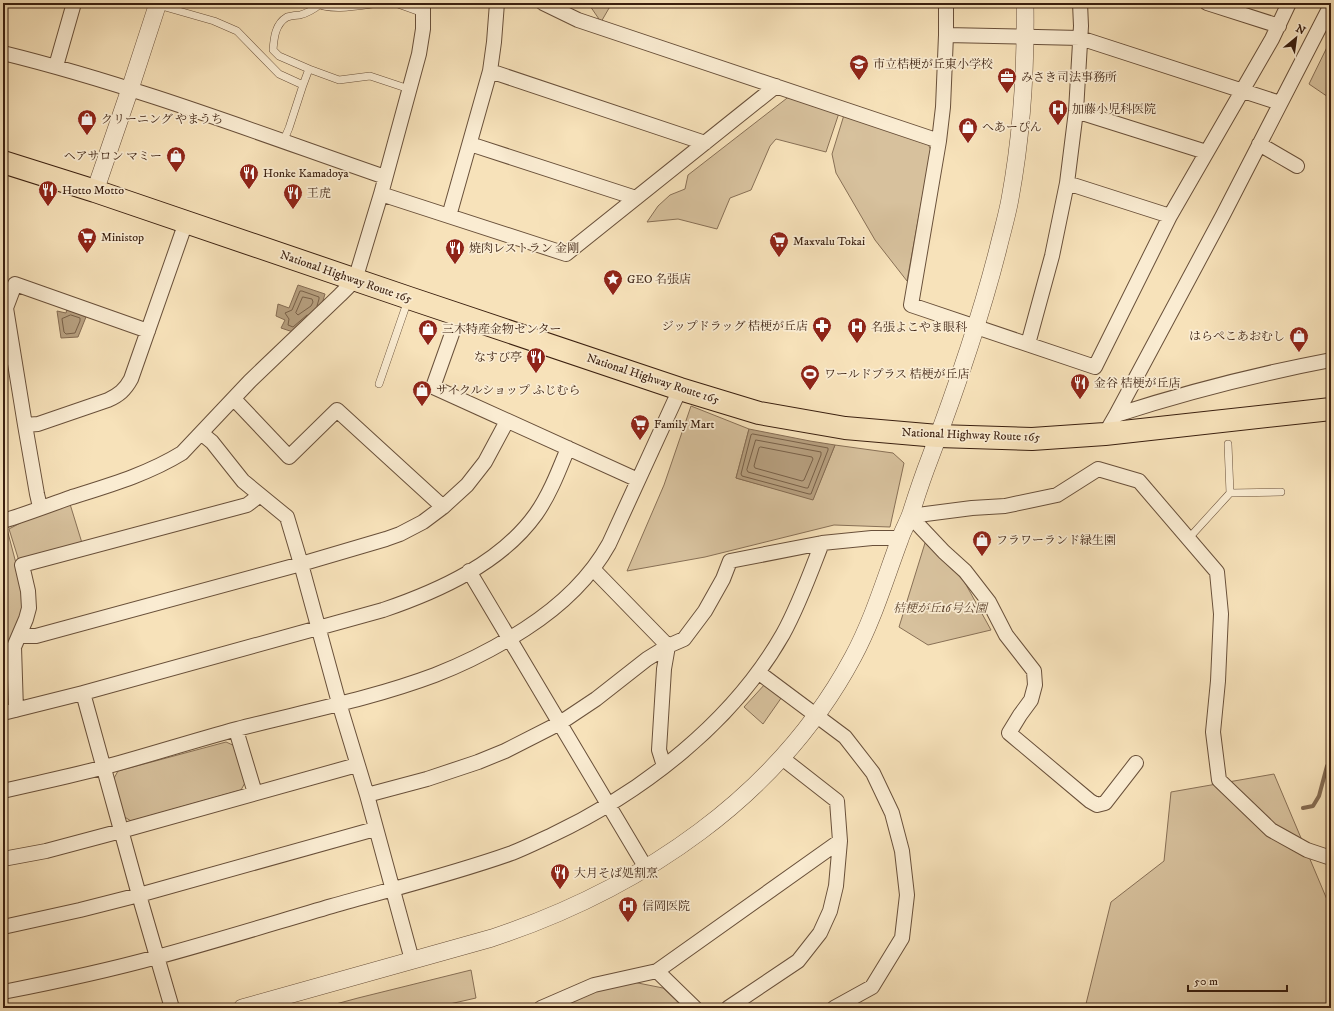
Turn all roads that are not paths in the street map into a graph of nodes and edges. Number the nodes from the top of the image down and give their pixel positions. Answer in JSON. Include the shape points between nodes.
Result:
{"nodes":[{"id":1,"x":74,"y":3,"type":"edge"},
{"id":2,"x":380,"y":3,"type":"edge"},
{"id":3,"x":395,"y":3,"type":"edge"},
{"id":4,"x":497,"y":3,"type":"edge"},
{"id":5,"x":543,"y":3,"type":"edge"},
{"id":6,"x":946,"y":3,"type":"edge"},
{"id":7,"x":1025,"y":3,"type":"edge"},
{"id":8,"x":1080,"y":3,"type":"edge"},
{"id":9,"x":1208,"y":3,"type":"edge"},
{"id":10,"x":1288,"y":3,"type":"edge"},
{"id":11,"x":158,"y":4,"type":"edge"},
{"id":12,"x":317,"y":4,"type":"edge"},
{"id":13,"x":1331,"y":5,"type":"edge"},
{"id":14,"x":423,"y":8,"type":"edge"},
{"id":15,"x":1279,"y":26,"type":"junction"},
{"id":16,"x":946,"y":36,"type":"junction"},
{"id":17,"x":1026,"y":36,"type":"junction"},
{"id":18,"x":1080,"y":38,"type":"junction"},
{"id":19,"x":3,"y":53,"type":"edge"},
{"id":20,"x":56,"y":66,"type":"junction"},
{"id":21,"x":309,"y":69,"type":"junction"},
{"id":22,"x":490,"y":71,"type":"junction"},
{"id":23,"x":303,"y":85,"type":"junction"},
{"id":24,"x":776,"y":86,"type":"junction"},
{"id":25,"x":130,"y":89,"type":"junction"},
{"id":26,"x":410,"y":89,"type":"junction"},
{"id":27,"x":1243,"y":90,"type":"junction"},
{"id":28,"x":1280,"y":103,"type":"junction"},
{"id":29,"x":1076,"y":111,"type":"junction"},
{"id":30,"x":939,"y":141,"type":"junction"},
{"id":31,"x":283,"y":142,"type":"junction"},
{"id":32,"x":706,"y":142,"type":"junction"},
{"id":33,"x":470,"y":144,"type":"junction"},
{"id":34,"x":1259,"y":144,"type":"junction"},
{"id":35,"x":1206,"y":152,"type":"junction"},
{"id":36,"x":3,"y":162,"type":"edge"},
{"id":37,"x":1297,"y":166,"type":"dead end"},
{"id":38,"x":384,"y":177,"type":"junction"},
{"id":39,"x":1067,"y":183,"type":"junction"},
{"id":40,"x":95,"y":191,"type":"junction"},
{"id":41,"x":380,"y":194,"type":"junction"},
{"id":42,"x":636,"y":198,"type":"junction"},
{"id":43,"x":1223,"y":215,"type":"junction"},
{"id":44,"x":449,"y":216,"type":"junction"},
{"id":45,"x":1170,"y":216,"type":"junction"},
{"id":46,"x":186,"y":222,"type":"junction"},
{"id":47,"x":1232,"y":226,"type":"dead end"},
{"id":48,"x":355,"y":280,"type":"junction"},
{"id":49,"x":409,"y":298,"type":"junction"},
{"id":50,"x":458,"y":314,"type":"junction"},
{"id":51,"x":977,"y":327,"type":"junction"},
{"id":52,"x":148,"y":331,"type":"junction"},
{"id":53,"x":1028,"y":344,"type":"junction"},
{"id":54,"x":1331,"y":360,"type":"edge"},
{"id":55,"x":379,"y":384,"type":"dead end"},
{"id":56,"x":680,"y":389,"type":"junction"},
{"id":57,"x":234,"y":398,"type":"junction"},
{"id":58,"x":1331,"y":409,"type":"edge"},
{"id":59,"x":1116,"y":415,"type":"junction"},
{"id":60,"x":507,"y":421,"type":"junction"},
{"id":61,"x":25,"y":425,"type":"junction"},
{"id":62,"x":201,"y":433,"type":"junction"},
{"id":63,"x":1105,"y":434,"type":"junction"},
{"id":64,"x":938,"y":436,"type":"junction"},
{"id":65,"x":1228,"y":444,"type":"dead end"},
{"id":66,"x":568,"y":448,"type":"junction"},
{"id":67,"x":638,"y":480,"type":"junction"},
{"id":68,"x":1281,"y":492,"type":"dead end"},
{"id":69,"x":1230,"y":493,"type":"junction"},
{"id":70,"x":260,"y":495,"type":"junction"},
{"id":71,"x":443,"y":507,"type":"junction"},
{"id":72,"x":40,"y":508,"type":"junction"},
{"id":73,"x":910,"y":516,"type":"junction"},
{"id":74,"x":3,"y":521,"type":"edge"},
{"id":75,"x":900,"y":538,"type":"junction"},
{"id":76,"x":1189,"y":538,"type":"junction"},
{"id":77,"x":822,"y":543,"type":"junction"},
{"id":78,"x":301,"y":564,"type":"junction"},
{"id":79,"x":593,"y":568,"type":"junction"},
{"id":80,"x":469,"y":571,"type":"junction"},
{"id":81,"x":319,"y":627,"type":"junction"},
{"id":82,"x":20,"y":636,"type":"junction"},
{"id":83,"x":510,"y":638,"type":"junction"},
{"id":84,"x":668,"y":646,"type":"junction"},
{"id":85,"x":758,"y":672,"type":"junction"},
{"id":86,"x":83,"y":693,"type":"junction"},
{"id":87,"x":340,"y":703,"type":"junction"},
{"id":88,"x":9,"y":711,"type":"edge"},
{"id":89,"x":815,"y":716,"type":"junction"},
{"id":90,"x":560,"y":723,"type":"junction"},
{"id":91,"x":236,"y":730,"type":"junction"},
{"id":92,"x":782,"y":758,"type":"junction"},
{"id":93,"x":1136,"y":763,"type":"dead end"},
{"id":94,"x":357,"y":765,"type":"junction"},
{"id":95,"x":664,"y":766,"type":"junction"},
{"id":96,"x":103,"y":767,"type":"junction"},
{"id":97,"x":3,"y":791,"type":"edge"},
{"id":98,"x":255,"y":792,"type":"junction"},
{"id":99,"x":367,"y":795,"type":"junction"},
{"id":100,"x":608,"y":805,"type":"junction"},
{"id":101,"x":375,"y":829,"type":"junction"},
{"id":102,"x":121,"y":831,"type":"junction"},
{"id":103,"x":840,"y":841,"type":"junction"},
{"id":104,"x":1331,"y":858,"type":"edge"},
{"id":105,"x":3,"y":859,"type":"edge"},
{"id":106,"x":646,"y":868,"type":"junction"},
{"id":107,"x":393,"y":888,"type":"junction"},
{"id":108,"x":139,"y":895,"type":"junction"},
{"id":109,"x":3,"y":927,"type":"edge"},
{"id":110,"x":157,"y":957,"type":"junction"},
{"id":111,"x":412,"y":960,"type":"junction"},
{"id":112,"x":657,"y":971,"type":"junction"},
{"id":113,"x":3,"y":992,"type":"edge"},
{"id":114,"x":172,"y":1008,"type":"edge"},
{"id":115,"x":242,"y":1008,"type":"edge"},
{"id":116,"x":541,"y":1008,"type":"edge"},
{"id":117,"x":695,"y":1008,"type":"edge"},
{"id":118,"x":728,"y":1008,"type":"edge"},
{"id":119,"x":834,"y":1008,"type":"edge"}],
"edges":[{"from":1,"to":20,"type":"street"},
{"from":2,"to":12,"type":"lane","via":[[338,7]]},
{"from":3,"to":14,"type":"lane"},
{"from":4,"to":22,"type":"street"},
{"from":5,"to":24,"type":"street","via":[[578,20]]},
{"from":6,"to":16,"type":"street"},
{"from":7,"to":17,"type":"street"},
{"from":8,"to":18,"type":"street"},
{"from":9,"to":15,"type":"street"},
{"from":10,"to":15,"type":"street"},
{"from":11,"to":23,"type":"lane","via":[[214,21],[237,31],[279,74]]},
{"from":11,"to":25,"type":"street"},
{"from":12,"to":21,"type":"lane","via":[[312,10],[288,17],[281,23],[274,41],[273,50],[279,56]]},
{"from":13,"to":28,"type":"street"},
{"from":14,"to":26,"type":"street","via":[[419,54]]},
{"from":15,"to":27,"type":"street"},
{"from":16,"to":17,"type":"street"},
{"from":16,"to":30,"type":"street"},
{"from":17,"to":18,"type":"street"},
{"from":17,"to":51,"type":"street","via":[[1021,124],[1010,200]]},
{"from":18,"to":27,"type":"street"},
{"from":18,"to":29,"type":"street"},
{"from":19,"to":20,"type":"street"},
{"from":20,"to":25,"type":"street"},
{"from":21,"to":23,"type":"lane"},
{"from":21,"to":26,"type":"lane","via":[[339,80],[370,76]]},
{"from":22,"to":32,"type":"street"},
{"from":22,"to":33,"type":"street"},
{"from":23,"to":31,"type":"lane"},
{"from":24,"to":30,"type":"street"},
{"from":24,"to":32,"type":"street"},
{"from":25,"to":31,"type":"street"},
{"from":25,"to":40,"type":"street"},
{"from":26,"to":38,"type":"street"},
{"from":27,"to":28,"type":"street"},
{"from":27,"to":35,"type":"street"},
{"from":28,"to":34,"type":"street"},
{"from":29,"to":35,"type":"street"},
{"from":29,"to":39,"type":"street"},
{"from":30,"to":51,"type":"street","via":[[911,305]]},
{"from":31,"to":38,"type":"street"},
{"from":32,"to":42,"type":"street"},
{"from":33,"to":42,"type":"street"},
{"from":33,"to":44,"type":"street"},
{"from":34,"to":37,"type":"street"},
{"from":34,"to":43,"type":"street"},
{"from":35,"to":45,"type":"street"},
{"from":36,"to":40,"type":"highway","name":"National Highway Route 165"},
{"from":38,"to":41,"type":"street"},
{"from":39,"to":45,"type":"street"},
{"from":39,"to":53,"type":"street","via":[[1052,256]]},
{"from":40,"to":46,"type":"highway","name":"National Highway Route 165"},
{"from":41,"to":44,"type":"street"},
{"from":41,"to":48,"type":"street"},
{"from":42,"to":44,"type":"street","via":[[566,254]]},
{"from":43,"to":47,"type":"street"},
{"from":43,"to":59,"type":"street"},
{"from":45,"to":53,"type":"street","via":[[1095,367]]},
{"from":46,"to":48,"type":"highway","name":"National Highway Route 165"},
{"from":46,"to":52,"type":"street"},
{"from":48,"to":49,"type":"highway","name":"National Highway Route 165"},
{"from":48,"to":57,"type":"street"},
{"from":49,"to":50,"type":"highway","name":"National Highway Route 165"},
{"from":49,"to":55,"type":"lane"},
{"from":50,"to":56,"type":"highway","name":"National Highway Route 165"},
{"from":50,"to":60,"type":"street","via":[[434,386]]},
{"from":51,"to":53,"type":"street"},
{"from":51,"to":64,"type":"street"},
{"from":52,"to":61,"type":"street","via":[[132,379],[123,391],[108,400],[45,422]]},
{"from":52,"to":61,"type":"street","via":[[15,284],[6,308]]},
{"from":54,"to":59,"type":"street","via":[[1222,383]]},
{"from":56,"to":64,"type":"highway","name":"National Highway Route 165","via":[[759,413],[845,428]]},
{"from":56,"to":67,"type":"street"},
{"from":57,"to":62,"type":"street"},
{"from":57,"to":71,"type":"street","via":[[289,457],[337,410]]},
{"from":58,"to":63,"type":"highway","name":"National Highway Route 165"},
{"from":59,"to":63,"type":"street"},
{"from":60,"to":66,"type":"street"},
{"from":60,"to":71,"type":"street","via":[[481,467],[467,485]]},
{"from":61,"to":72,"type":"street"},
{"from":62,"to":70,"type":"street","via":[[212,442],[243,481]]},
{"from":62,"to":72,"type":"street","via":[[182,453],[138,476]]},
{"from":63,"to":64,"type":"highway","name":"National Highway Route 165","via":[[1032,439]]},
{"from":64,"to":73,"type":"street"},
{"from":65,"to":69,"type":"lane"},
{"from":66,"to":67,"type":"street"},
{"from":66,"to":80,"type":"street","via":[[554,482],[527,526],[494,556]]},
{"from":67,"to":79,"type":"street","via":[[609,544]]},
{"from":68,"to":69,"type":"lane"},
{"from":69,"to":76,"type":"lane"},
{"from":70,"to":78,"type":"street","via":[[287,517]]},
{"from":70,"to":82,"type":"street","via":[[247,505],[22,565],[29,608]]},
{"from":71,"to":78,"type":"street","via":[[423,522],[393,536]]},
{"from":72,"to":74,"type":"street"},
{"from":73,"to":75,"type":"street"},
{"from":73,"to":76,"type":"street","via":[[1005,506],[1057,495],[1098,469],[1140,481]]},
{"from":73,"to":93,"type":"street","via":[[965,572],[988,602],[1006,635],[1034,671],[1032,700],[1010,733],[1097,805],[1105,803]]},
{"from":75,"to":77,"type":"street"},
{"from":75,"to":89,"type":"street","via":[[882,590],[853,656],[834,690]]},
{"from":76,"to":104,"type":"street","via":[[1217,572],[1221,614],[1213,732],[1219,780],[1271,830],[1307,850]]},
{"from":77,"to":84,"type":"street","via":[[730,561],[723,579],[684,639]]},
{"from":77,"to":85,"type":"street","via":[[795,610]]},
{"from":78,"to":81,"type":"street"},
{"from":78,"to":82,"type":"street","via":[[36,636]]},
{"from":79,"to":83,"type":"street","via":[[566,599]]},
{"from":79,"to":84,"type":"street"},
{"from":80,"to":81,"type":"street","via":[[447,584],[402,603]]},
{"from":80,"to":83,"type":"street"},
{"from":81,"to":86,"type":"street"},
{"from":81,"to":87,"type":"street"},
{"from":82,"to":88,"type":"street","via":[[14,647]]},
{"from":83,"to":87,"type":"street","via":[[476,657],[436,674]]},
{"from":83,"to":90,"type":"street"},
{"from":84,"to":90,"type":"street"},
{"from":84,"to":95,"type":"street","via":[[664,669],[659,750]]},
{"from":85,"to":89,"type":"street"},
{"from":85,"to":95,"type":"street","via":[[715,721]]},
{"from":86,"to":88,"type":"street"},
{"from":86,"to":96,"type":"street"},
{"from":87,"to":91,"type":"street"},
{"from":87,"to":94,"type":"street"},
{"from":89,"to":92,"type":"street"},
{"from":89,"to":119,"type":"street","via":[[845,737],[873,774],[892,813],[902,851],[907,896],[902,938],[872,987]]},
{"from":90,"to":99,"type":"street","via":[[478,762]]},
{"from":90,"to":100,"type":"street"},
{"from":91,"to":96,"type":"street"},
{"from":91,"to":98,"type":"street"},
{"from":92,"to":103,"type":"street","via":[[837,801]]},
{"from":92,"to":106,"type":"street","via":[[717,819]]},
{"from":94,"to":98,"type":"street"},
{"from":94,"to":99,"type":"street"},
{"from":95,"to":100,"type":"street"},
{"from":96,"to":97,"type":"street"},
{"from":96,"to":102,"type":"street"},
{"from":98,"to":102,"type":"street"},
{"from":99,"to":101,"type":"street"},
{"from":100,"to":106,"type":"street"},
{"from":100,"to":107,"type":"street","via":[[514,852],[442,876]]},
{"from":101,"to":107,"type":"street"},
{"from":101,"to":108,"type":"street"},
{"from":102,"to":105,"type":"street"},
{"from":102,"to":108,"type":"street"},
{"from":103,"to":112,"type":"street"},
{"from":103,"to":118,"type":"street","via":[[832,905],[820,933],[798,961]]},
{"from":106,"to":111,"type":"street","via":[[596,896],[524,927]]},
{"from":107,"to":110,"type":"street"},
{"from":107,"to":111,"type":"street"},
{"from":108,"to":109,"type":"street"},
{"from":108,"to":110,"type":"street"},
{"from":110,"to":113,"type":"street"},
{"from":110,"to":114,"type":"street"},
{"from":111,"to":115,"type":"street"},
{"from":112,"to":116,"type":"street","via":[[594,985]]},
{"from":112,"to":117,"type":"street"}]}
